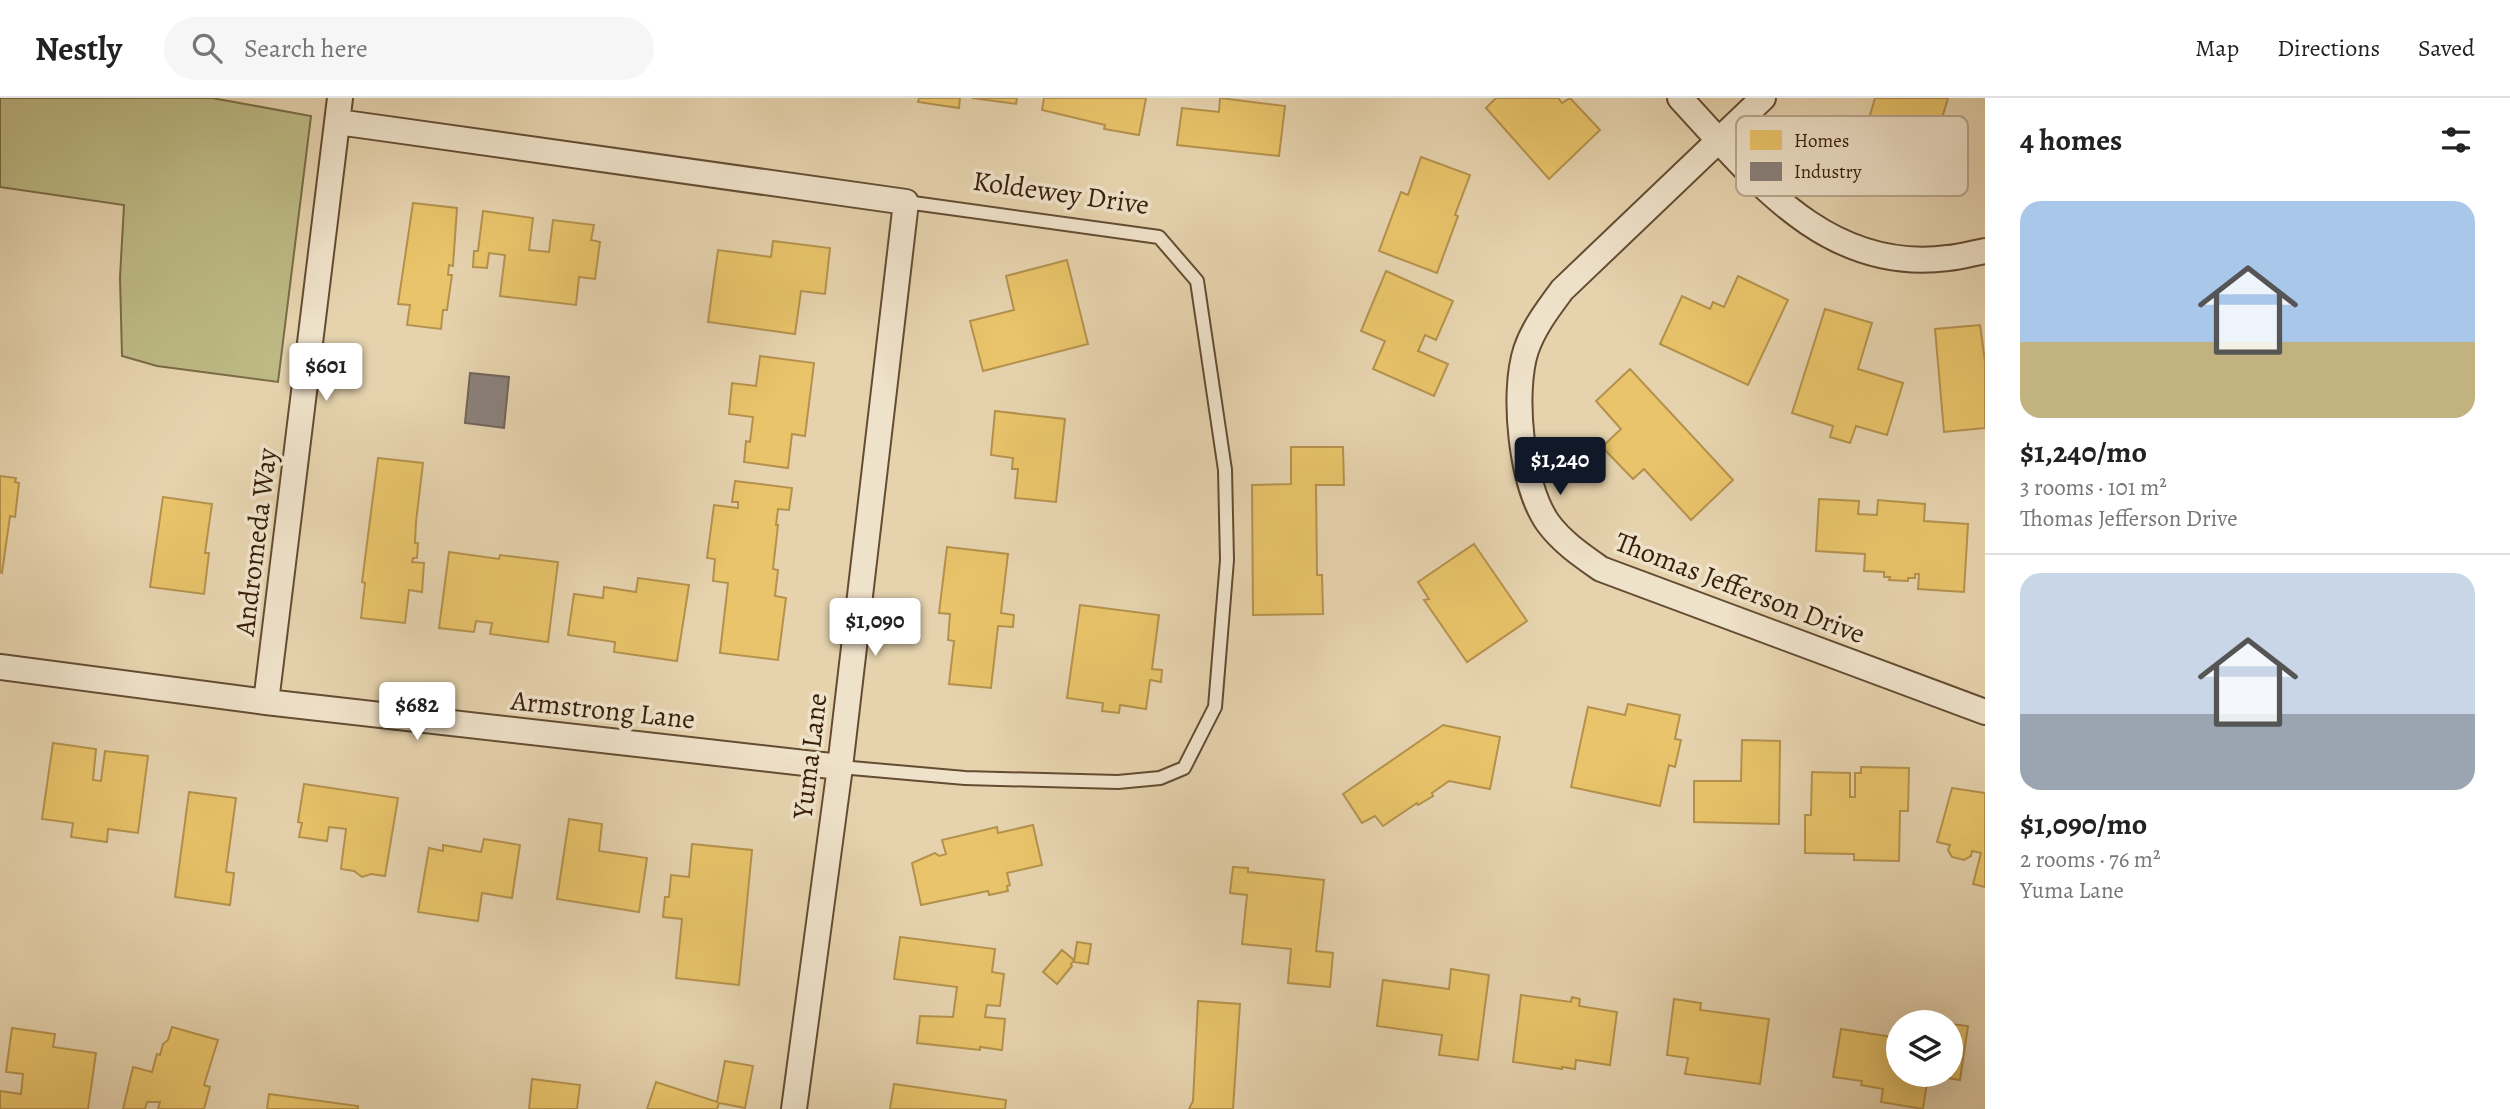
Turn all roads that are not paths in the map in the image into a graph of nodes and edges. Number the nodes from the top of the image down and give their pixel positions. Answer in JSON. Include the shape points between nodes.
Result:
{"nodes":[{"id":1,"x":1681,"y":98,"type":"edge"},
{"id":2,"x":1763,"y":98,"type":"edge"},
{"id":3,"x":339,"y":110,"type":"edge"},
{"id":4,"x":1745,"y":116,"type":"edge"},
{"id":5,"x":1736,"y":124,"type":"edge"},
{"id":6,"x":1719,"y":141,"type":"junction"},
{"id":7,"x":1736,"y":158,"type":"edge"},
{"id":8,"x":1774,"y":196,"type":"edge"},
{"id":9,"x":906,"y":201,"type":"junction"},
{"id":10,"x":1985,"y":251,"type":"edge"},
{"id":11,"x":0,"y":667,"type":"edge"},
{"id":12,"x":266,"y":702,"type":"junction"},
{"id":13,"x":1985,"y":712,"type":"edge"},
{"id":14,"x":840,"y":767,"type":"junction"},
{"id":15,"x":1118,"y":782,"type":"joint"},
{"id":16,"x":794,"y":1109,"type":"edge"}],
"edges":[{"from":1,"to":6,"type":"street"},
{"from":2,"to":4,"type":"street","name":"Thomas Jefferson Drive"},
{"from":3,"to":9,"type":"street","name":"Koldewey Drive"},
{"from":3,"to":12,"type":"street","name":"Andromeda Way"},
{"from":5,"to":6,"type":"street","name":"Thomas Jefferson Drive"},
{"from":6,"to":7,"type":"street"},
{"from":6,"to":13,"type":"street","name":"Thomas Jefferson Drive","via":[[1562,290],[1541,317],[1526,351],[1520,385],[1524,460],[1531,491],[1548,522],[1572,549],[1601,569]]},
{"from":8,"to":10,"type":"street","via":[[1818,231],[1859,250],[1902,258],[1947,259]]},
{"from":9,"to":14,"type":"street","name":"Yuma Lane"},
{"from":9,"to":15,"type":"lane","name":"Koldewey Drive","via":[[1159,237],[1197,281],[1225,470],[1227,560],[1215,707],[1184,768],[1160,778]]},
{"from":11,"to":12,"type":"street","name":"Armstrong Lane"},
{"from":12,"to":14,"type":"street","name":"Armstrong Lane"},
{"from":14,"to":15,"type":"lane","name":"Armstrong Lane","via":[[965,778]]},
{"from":14,"to":16,"type":"street","name":"Yuma Lane"}]}
